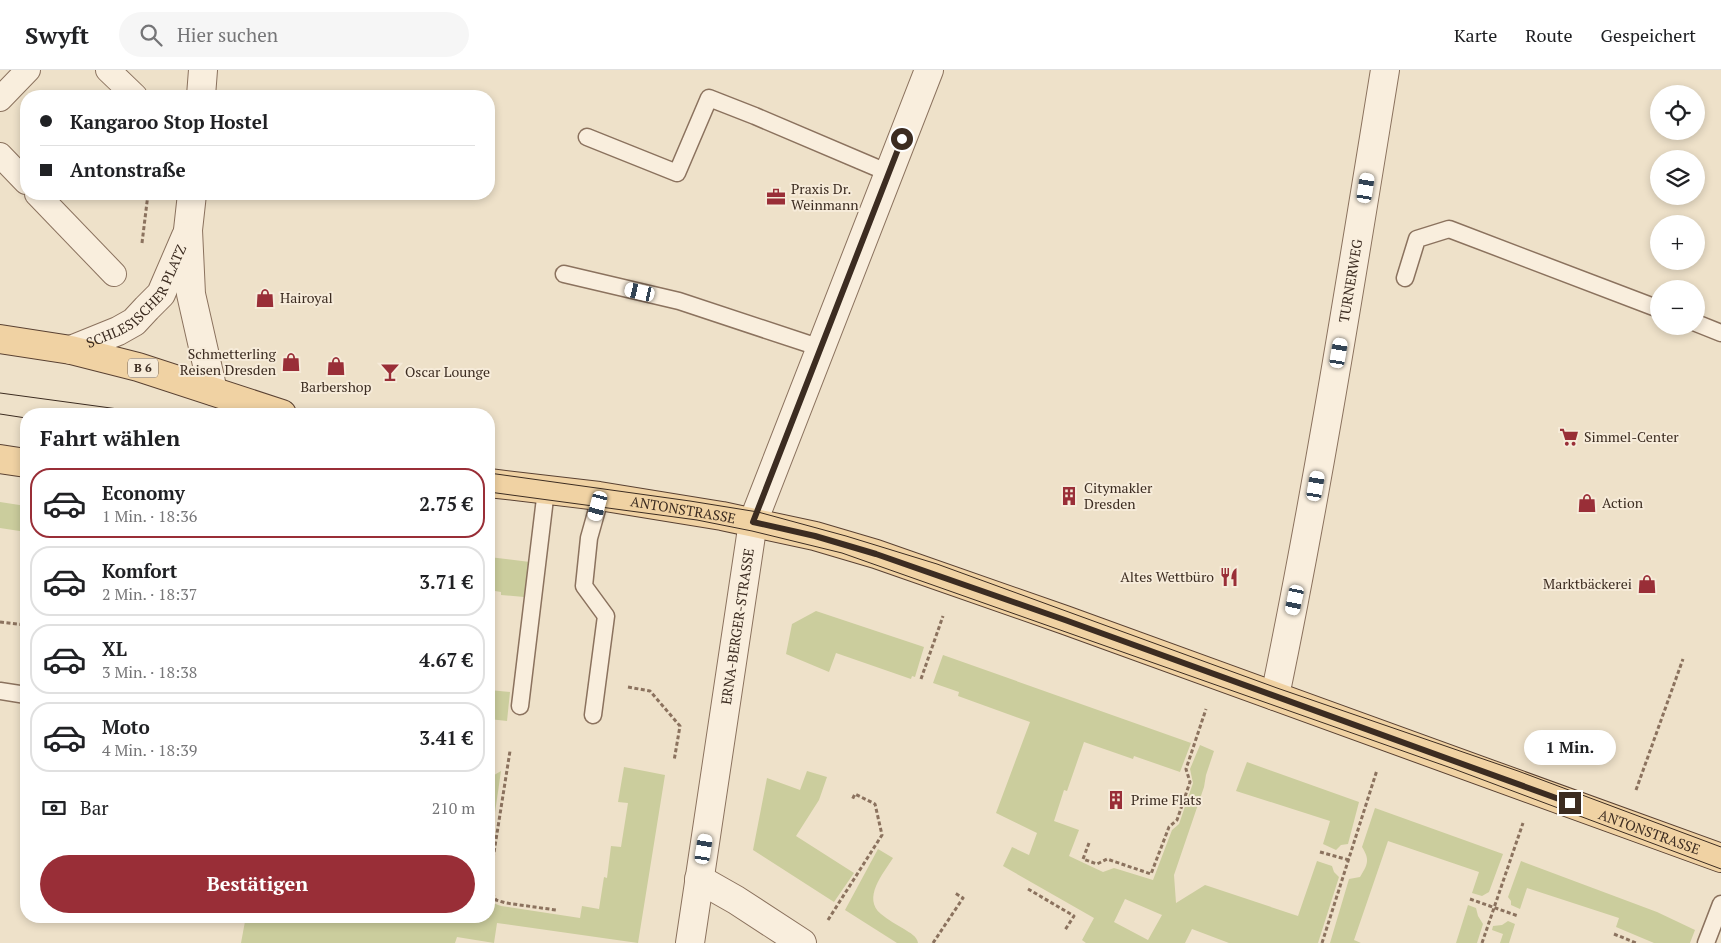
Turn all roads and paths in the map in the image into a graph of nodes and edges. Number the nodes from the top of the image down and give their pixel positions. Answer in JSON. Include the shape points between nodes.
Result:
{"nodes":[{"id":1,"x":28,"y":70,"type":"edge"},
{"id":2,"x":108,"y":70,"type":"edge"},
{"id":3,"x":204,"y":70,"type":"edge"},
{"id":4,"x":929,"y":70,"type":"edge"},
{"id":5,"x":1385,"y":70,"type":"edge"},
{"id":6,"x":129,"y":90,"type":"edge"},
{"id":7,"x":202,"y":90,"type":"edge"},
{"id":8,"x":0,"y":99,"type":"edge"},
{"id":9,"x":587,"y":137,"type":"dead end"},
{"id":10,"x":0,"y":155,"type":"edge"},
{"id":11,"x":888,"y":173,"type":"junction"},
{"id":12,"x":20,"y":176,"type":"edge"},
{"id":13,"x":43,"y":200,"type":"edge"},
{"id":14,"x":191,"y":200,"type":"edge"},
{"id":15,"x":188,"y":230,"type":"junction"},
{"id":16,"x":114,"y":274,"type":"dead end"},
{"id":17,"x":564,"y":274,"type":"dead end"},
{"id":18,"x":1405,"y":278,"type":"dead end"},
{"id":19,"x":1650,"y":306,"type":"edge"},
{"id":20,"x":1705,"y":326,"type":"edge"},
{"id":21,"x":1721,"y":332,"type":"edge"},
{"id":22,"x":0,"y":339,"type":"edge"},
{"id":23,"x":821,"y":348,"type":"junction"},
{"id":24,"x":71,"y":350,"type":"junction"},
{"id":25,"x":213,"y":391,"type":"junction"},
{"id":26,"x":264,"y":408,"type":"edge"},
{"id":27,"x":0,"y":459,"type":"edge"},
{"id":28,"x":20,"y":462,"type":"edge"},
{"id":29,"x":495,"y":484,"type":"edge"},
{"id":30,"x":546,"y":490,"type":"junction"},
{"id":31,"x":599,"y":496,"type":"junction"},
{"id":32,"x":753,"y":522,"type":"junction"},
{"id":33,"x":954,"y":582,"type":"junction"},
{"id":34,"x":0,"y":622,"type":"edge"},
{"id":35,"x":20,"y":624,"type":"edge"},
{"id":36,"x":1683,"y":659,"type":"dead end"},
{"id":37,"x":1216,"y":675,"type":"junction"},
{"id":38,"x":921,"y":679,"type":"dead end"},
{"id":39,"x":0,"y":691,"type":"edge"},
{"id":40,"x":650,"y":691,"type":"dead end"},
{"id":41,"x":20,"y":694,"type":"edge"},
{"id":42,"x":1275,"y":696,"type":"junction"},
{"id":43,"x":520,"y":706,"type":"dead end"},
{"id":44,"x":593,"y":715,"type":"dead end"},
{"id":45,"x":1387,"y":737,"type":"junction"},
{"id":46,"x":510,"y":752,"type":"dead end"},
{"id":47,"x":674,"y":761,"type":"dead end"},
{"id":48,"x":1534,"y":790,"type":"junction"},
{"id":49,"x":852,"y":800,"type":"dead end"},
{"id":50,"x":1624,"y":823,"type":"junction"},
{"id":51,"x":1089,"y":843,"type":"dead end"},
{"id":52,"x":495,"y":846,"type":"edge"},
{"id":53,"x":1320,"y":852,"type":"dead end"},
{"id":54,"x":1721,"y":858,"type":"edge"},
{"id":55,"x":1348,"y":860,"type":"junction"},
{"id":56,"x":699,"y":879,"type":"junction"},
{"id":57,"x":1028,"y":889,"type":"dead end"},
{"id":58,"x":955,"y":893,"type":"dead end"},
{"id":59,"x":495,"y":898,"type":"edge"},
{"id":60,"x":1470,"y":899,"type":"dead end"},
{"id":61,"x":1721,"y":904,"type":"edge"},
{"id":62,"x":1494,"y":908,"type":"junction"},
{"id":63,"x":556,"y":910,"type":"dead end"},
{"id":64,"x":1518,"y":916,"type":"dead end"},
{"id":65,"x":1065,"y":930,"type":"dead end"},
{"id":66,"x":1614,"y":934,"type":"dead end"},
{"id":67,"x":812,"y":935,"type":"edge"},
{"id":68,"x":690,"y":943,"type":"edge"},
{"id":69,"x":933,"y":943,"type":"edge"},
{"id":70,"x":1322,"y":943,"type":"edge"},
{"id":71,"x":1482,"y":943,"type":"edge"},
{"id":72,"x":1636,"y":943,"type":"edge"},
{"id":73,"x":1706,"y":943,"type":"edge"}],
"edges":[{"from":1,"to":8,"type":"street"},
{"from":2,"to":6,"type":"street"},
{"from":3,"to":7,"type":"street"},
{"from":4,"to":11,"type":"street","name":"ERNA-BERGER-STRASSE"},
{"from":5,"to":42,"type":"street","name":"TURNERWEG","via":[[1299,580]]},
{"from":9,"to":11,"type":"lane","via":[[677,173],[709,98]]},
{"from":10,"to":12,"type":"street"},
{"from":11,"to":23,"type":"street","name":"ERNA-BERGER-STRASSE"},
{"from":13,"to":16,"type":"street","name":"SCHLESISCHER PLATZ"},
{"from":14,"to":15,"type":"street","name":"SCHLESISCHER PLATZ"},
{"from":15,"to":24,"type":"street","name":"SCHLESISCHER PLATZ","via":[[161,294],[148,308],[134,322],[118,331]]},
{"from":15,"to":25,"type":"street","name":"SCHLESISCHER PLATZ","via":[[191,294]]},
{"from":17,"to":23,"type":"lane","via":[[679,300]]},
{"from":18,"to":19,"type":"lane","via":[[1416,239],[1450,229]]},
{"from":20,"to":21,"type":"lane"},
{"from":22,"to":24,"type":"main road","number":"B 6"},
{"from":23,"to":32,"type":"street","name":"ERNA-BERGER-STRASSE"},
{"from":24,"to":25,"type":"main road","number":"B 6","via":[[138,366]]},
{"from":25,"to":26,"type":"main road","number":"B 6"},
{"from":27,"to":28,"type":"main road"},
{"from":29,"to":30,"type":"main road","name":"ANTONSTRASSE"},
{"from":30,"to":31,"type":"main road","name":"ANTONSTRASSE"},
{"from":30,"to":43,"type":"lane"},
{"from":31,"to":32,"type":"main road","name":"ANTONSTRASSE"},
{"from":31,"to":44,"type":"lane","via":[[589,538],[584,586],[606,616]]},
{"from":32,"to":33,"type":"main road","name":"ANTONSTRASSE","via":[[815,536]]},
{"from":32,"to":56,"type":"street","name":"ERNA-BERGER-STRASSE"},
{"from":33,"to":37,"type":"main road","name":"ANTONSTRASSE"},
{"from":33,"to":38,"type":"path"},
{"from":34,"to":35,"type":"path"},
{"from":36,"to":50,"type":"path"},
{"from":37,"to":42,"type":"main road","name":"ANTONSTRASSE"},
{"from":37,"to":51,"type":"path","via":[[1186,769],[1190,782],[1152,874],[1107,859],[1097,864],[1084,859]]},
{"from":39,"to":41,"type":"lane"},
{"from":40,"to":47,"type":"path","via":[[680,726]]},
{"from":42,"to":45,"type":"main road","name":"ANTONSTRASSE"},
{"from":45,"to":48,"type":"main road","name":"ANTONSTRASSE"},
{"from":45,"to":55,"type":"path"},
{"from":46,"to":52,"type":"path"},
{"from":48,"to":50,"type":"main road","name":"ANTONSTRASSE"},
{"from":48,"to":62,"type":"path"},
{"from":49,"to":67,"type":"path","via":[[855,794],[875,804],[882,835]]},
{"from":50,"to":54,"type":"main road","name":"ANTONSTRASSE"},
{"from":53,"to":55,"type":"path"},
{"from":55,"to":70,"type":"path"},
{"from":56,"to":67,"type":"street"},
{"from":56,"to":68,"type":"street","name":"ERNA-BERGER-STRASSE"},
{"from":57,"to":65,"type":"path","via":[[1074,916]]},
{"from":58,"to":69,"type":"path","via":[[963,898]]},
{"from":59,"to":63,"type":"path","via":[[501,902]]},
{"from":60,"to":62,"type":"path"},
{"from":61,"to":73,"type":"lane"},
{"from":62,"to":64,"type":"path"},
{"from":62,"to":71,"type":"path"},
{"from":66,"to":72,"type":"path"}]}
